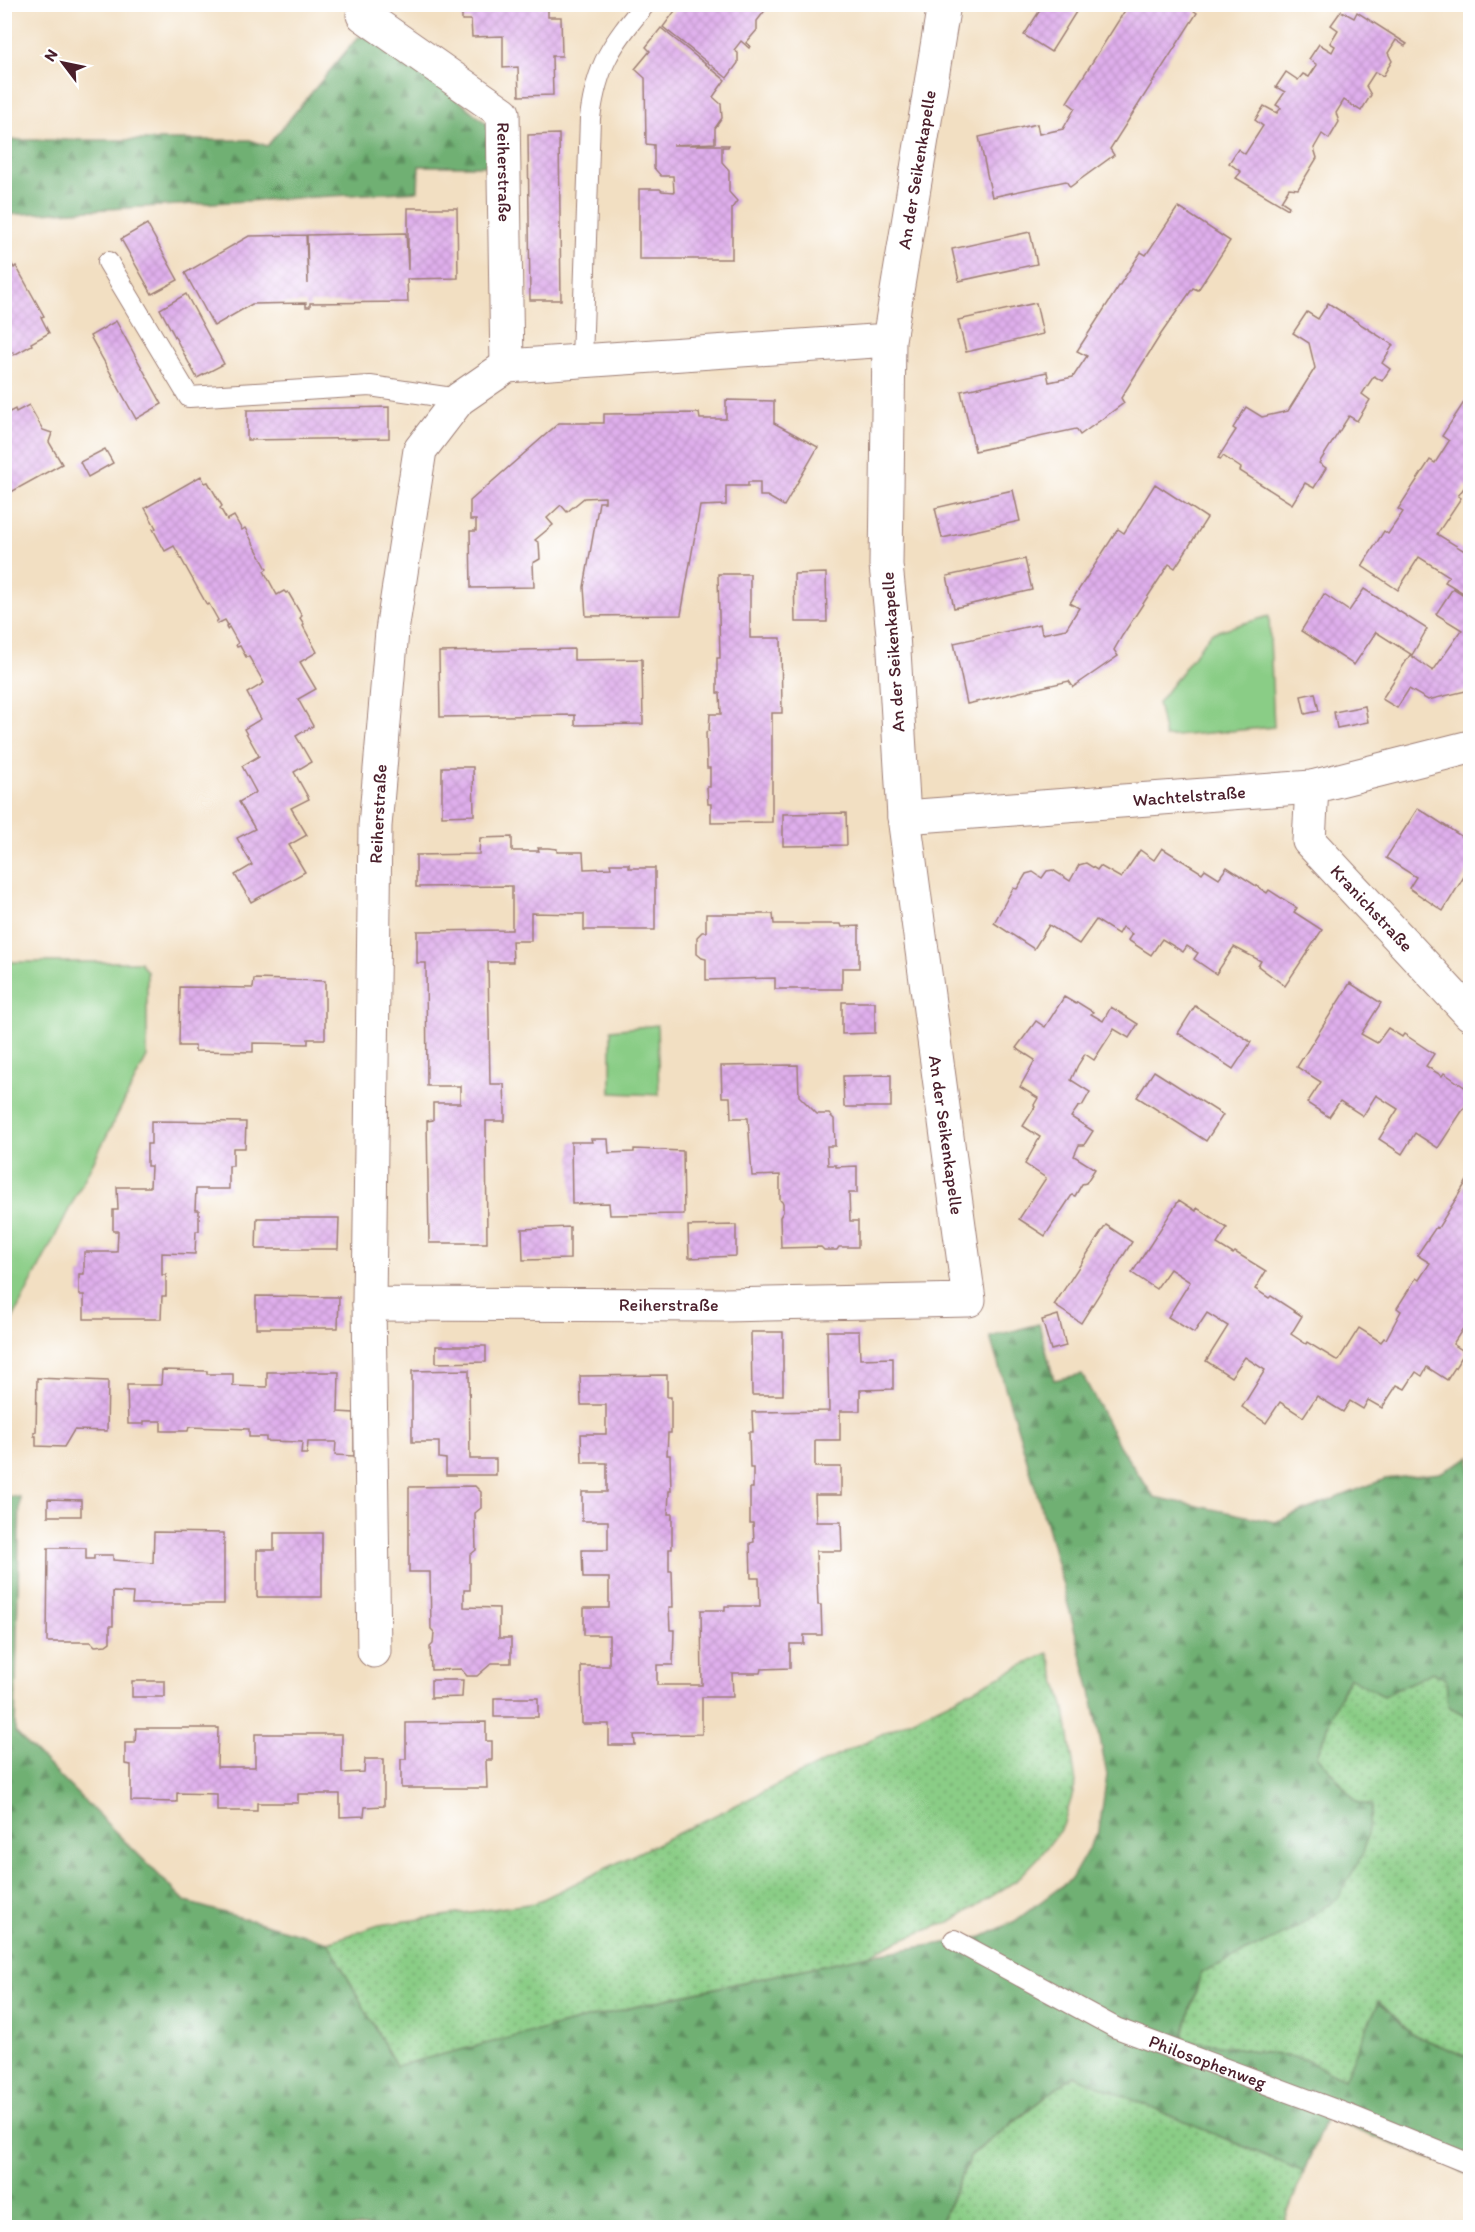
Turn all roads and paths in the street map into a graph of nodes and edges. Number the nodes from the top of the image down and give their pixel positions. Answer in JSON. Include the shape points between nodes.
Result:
{"nodes":[{"id":1,"x":645,"y":4,"type":"edge"},
{"id":2,"x":944,"y":4,"type":"edge"},
{"id":3,"x":363,"y":15,"type":"dead end"},
{"id":4,"x":108,"y":262,"type":"dead end"},
{"id":5,"x":889,"y":340,"type":"junction"},
{"id":6,"x":582,"y":360,"type":"junction"},
{"id":7,"x":507,"y":366,"type":"junction"},
{"id":8,"x":459,"y":399,"type":"junction"},
{"id":9,"x":1470,"y":747,"type":"edge"},
{"id":10,"x":1312,"y":787,"type":"junction"},
{"id":11,"x":903,"y":818,"type":"junction"},
{"id":12,"x":1470,"y":1014,"type":"edge"},
{"id":13,"x":969,"y":1300,"type":"joint"},
{"id":14,"x":369,"y":1304,"type":"junction"},
{"id":15,"x":374,"y":1651,"type":"dead end"},
{"id":16,"x":954,"y":1940,"type":"dead end"},
{"id":17,"x":1470,"y":2164,"type":"edge"}],
"edges":[{"from":1,"to":6,"type":"lane","via":[[605,59],[594,87]]},
{"from":2,"to":5,"type":"street","name":"An der Seikenkapelle"},
{"from":3,"to":7,"type":"street","name":"Reiherstraße","via":[[503,113]]},
{"from":4,"to":8,"type":"lane","via":[[189,397],[370,386]]},
{"from":5,"to":6,"type":"street","name":"Reiherstraße"},
{"from":5,"to":11,"type":"street","name":"An der Seikenkapelle","via":[[886,565]]},
{"from":6,"to":7,"type":"street","name":"Reiherstraße"},
{"from":7,"to":8,"type":"street","name":"Reiherstraße"},
{"from":8,"to":14,"type":"street","name":"Reiherstraße","via":[[420,450],[392,632],[375,826]]},
{"from":9,"to":10,"type":"street","name":"Wachtelstraße"},
{"from":10,"to":11,"type":"street","name":"Wachtelstraße"},
{"from":10,"to":12,"type":"street","name":"Kranichstraße","via":[[1309,841]]},
{"from":11,"to":13,"type":"street","name":"An der Seikenkapelle"},
{"from":13,"to":14,"type":"street","name":"Reiherstraße","via":[[724,1305]]},
{"from":14,"to":15,"type":"street","name":"Reiherstraße"},
{"from":16,"to":17,"type":"lane","name":"Philosophenweg","via":[[1116,2028]]}]}
